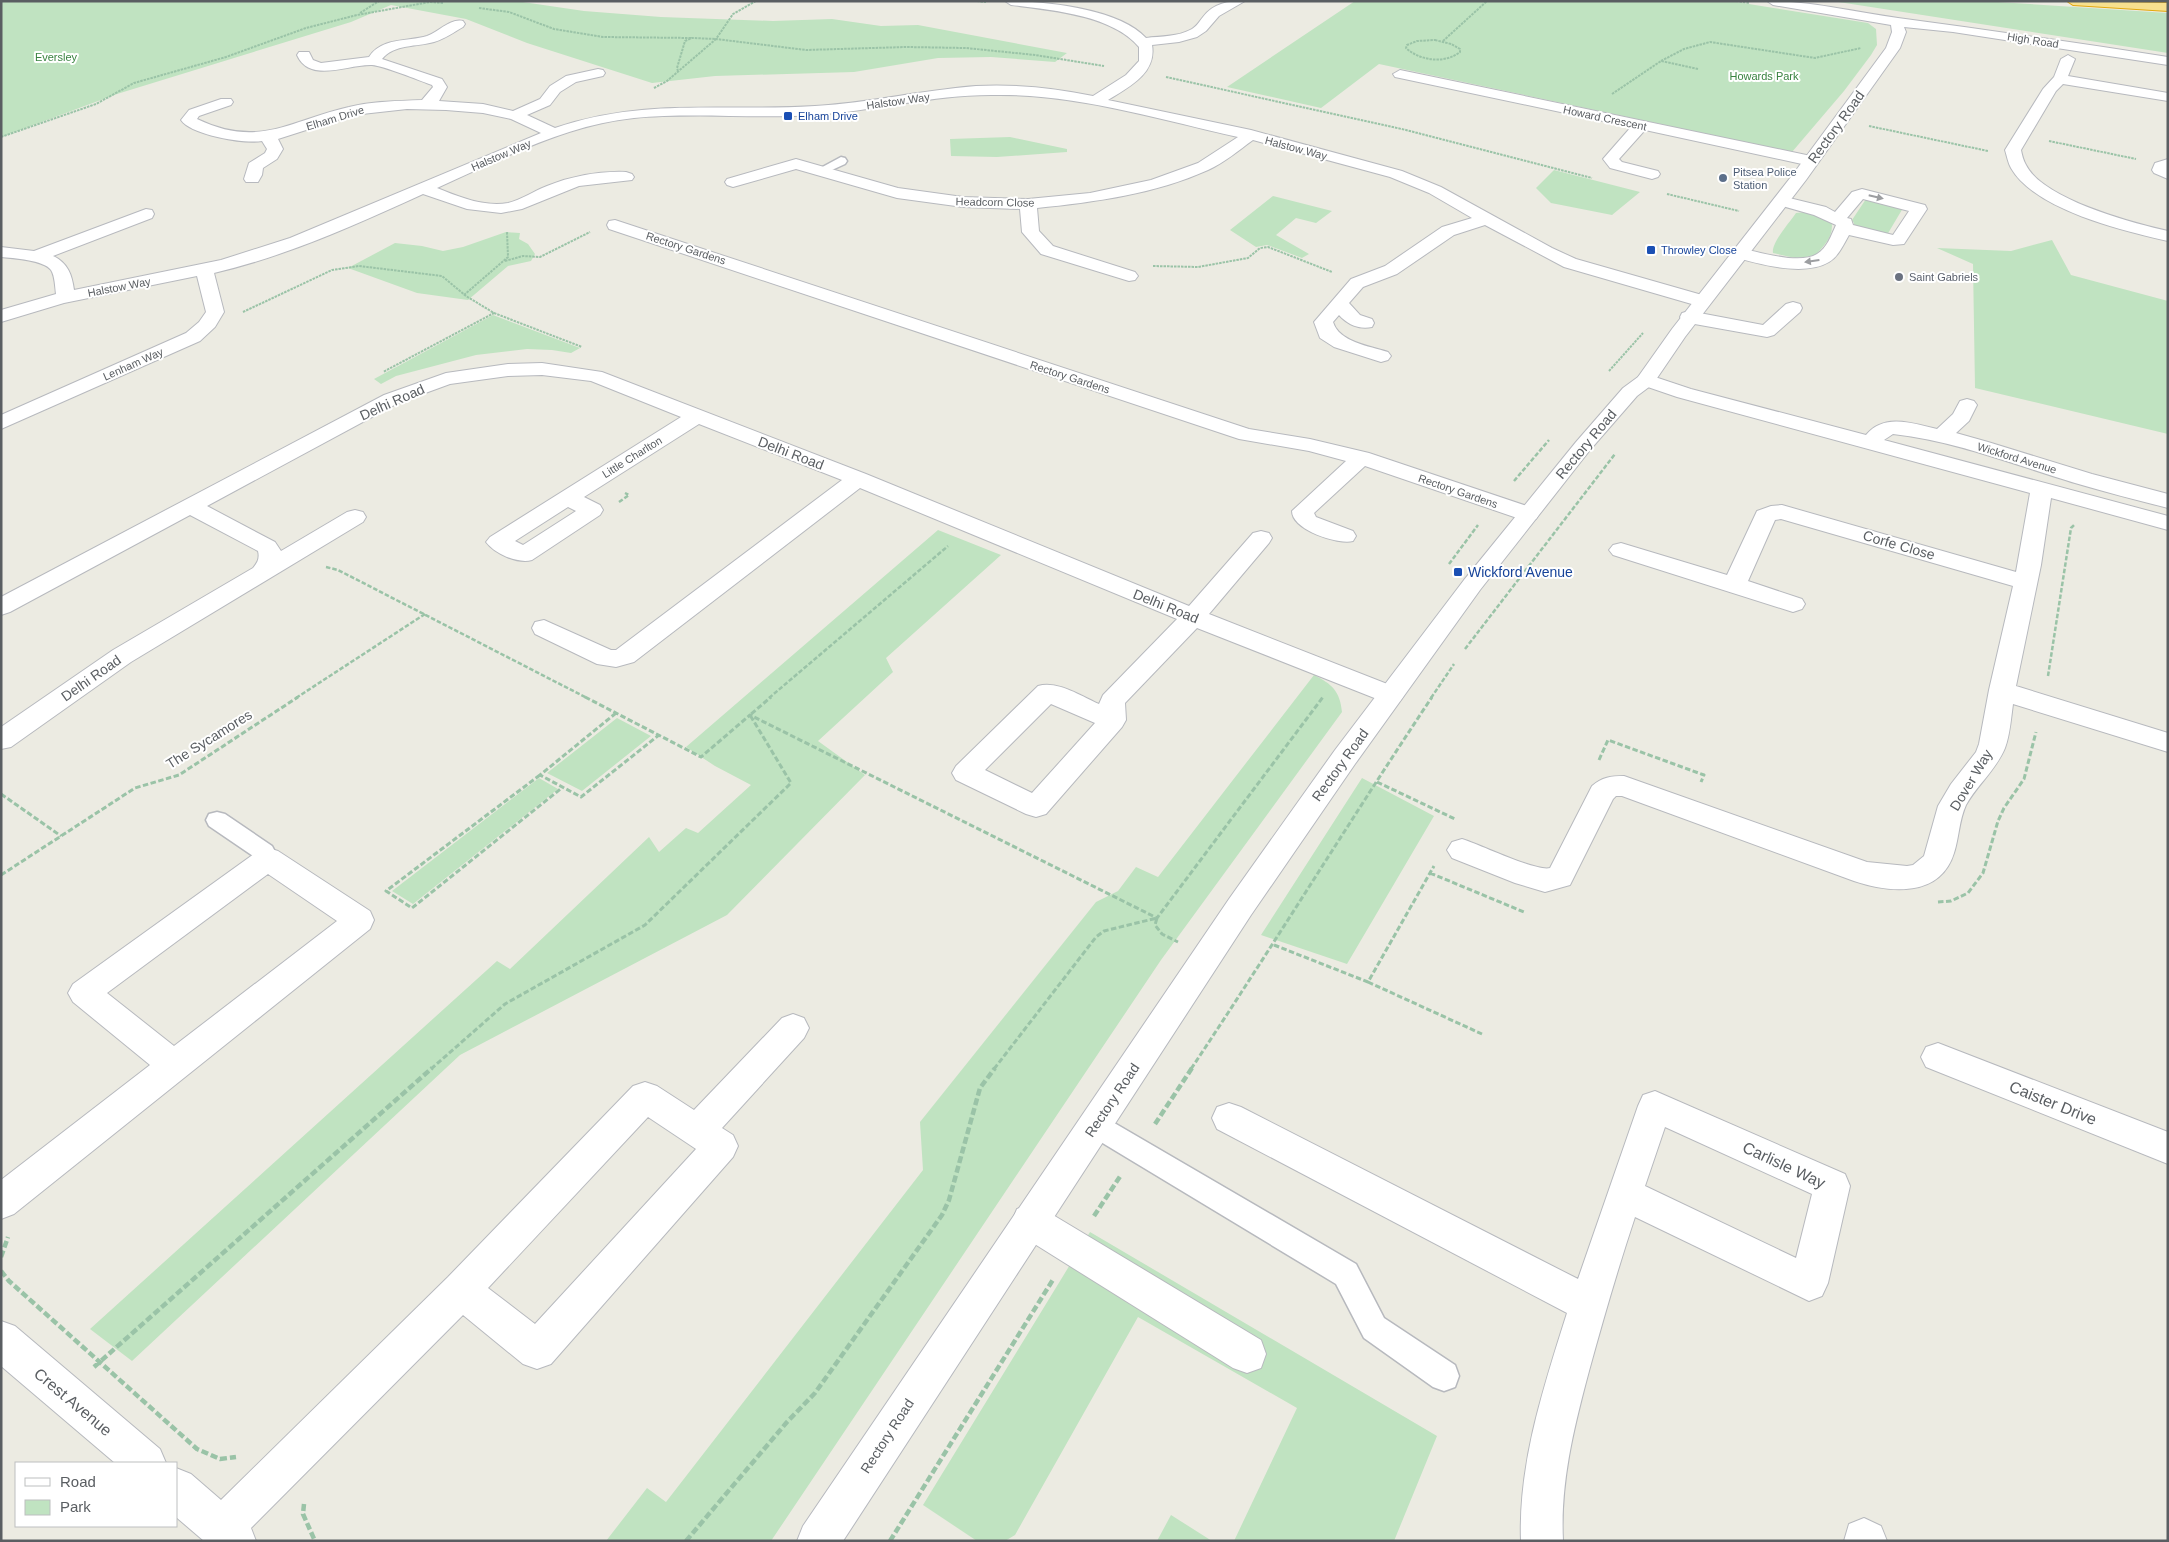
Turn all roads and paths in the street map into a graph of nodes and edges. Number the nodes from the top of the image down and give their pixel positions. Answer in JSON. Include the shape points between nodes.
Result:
{"nodes":[{"id":1,"x":379,"y":1,"type":"edge"},
{"id":2,"x":756,"y":1,"type":"edge"},
{"id":3,"x":1011,"y":1,"type":"edge"},
{"id":4,"x":1239,"y":1,"type":"edge"},
{"id":5,"x":1487,"y":1,"type":"edge"},
{"id":6,"x":1773,"y":1,"type":"edge"},
{"id":7,"x":2074,"y":1,"type":"edge"},
{"id":8,"x":448,"y":4,"type":"dead end"},
{"id":9,"x":2168,"y":7,"type":"edge"},
{"id":10,"x":477,"y":8,"type":"dead end"},
{"id":11,"x":357,"y":15,"type":"junction"},
{"id":12,"x":1897,"y":22,"type":"junction"},
{"id":13,"x":458,"y":24,"type":"dead end"},
{"id":14,"x":692,"y":38,"type":"junction"},
{"id":15,"x":716,"y":39,"type":"junction"},
{"id":16,"x":1443,"y":41,"type":"junction"},
{"id":17,"x":1144,"y":42,"type":"junction"},
{"id":18,"x":1893,"y":48,"type":"junction"},
{"id":19,"x":304,"y":55,"type":"dead end"},
{"id":20,"x":2068,"y":59,"type":"dead end"},
{"id":21,"x":374,"y":61,"type":"junction"},
{"id":22,"x":1661,"y":61,"type":"junction"},
{"id":23,"x":2168,"y":61,"type":"edge"},
{"id":24,"x":1108,"y":66,"type":"dead end"},
{"id":25,"x":1698,"y":69,"type":"dead end"},
{"id":26,"x":598,"y":73,"type":"dead end"},
{"id":27,"x":1400,"y":74,"type":"dead end"},
{"id":28,"x":1165,"y":77,"type":"dead end"},
{"id":29,"x":2060,"y":79,"type":"junction"},
{"id":30,"x":2168,"y":97,"type":"edge"},
{"id":31,"x":1096,"y":101,"type":"junction"},
{"id":32,"x":226,"y":102,"type":"dead end"},
{"id":33,"x":425,"y":106,"type":"junction"},
{"id":34,"x":515,"y":115,"type":"junction"},
{"id":35,"x":1593,"y":115,"type":"junction"},
{"id":36,"x":1861,"y":124,"type":"dead end"},
{"id":37,"x":1642,"y":125,"type":"junction"},
{"id":38,"x":554,"y":133,"type":"junction"},
{"id":39,"x":1251,"y":135,"type":"junction"},
{"id":40,"x":1,"y":137,"type":"edge"},
{"id":41,"x":270,"y":137,"type":"junction"},
{"id":42,"x":2042,"y":140,"type":"dead end"},
{"id":43,"x":1988,"y":151,"type":"dead end"},
{"id":44,"x":841,"y":161,"type":"dead end"},
{"id":45,"x":1811,"y":161,"type":"junction"},
{"id":46,"x":2137,"y":164,"type":"dead end"},
{"id":47,"x":2168,"y":164,"type":"edge"},
{"id":48,"x":821,"y":171,"type":"junction"},
{"id":49,"x":1652,"y":174,"type":"dead end"},
{"id":50,"x":2168,"y":174,"type":"edge"},
{"id":51,"x":626,"y":176,"type":"dead end"},
{"id":52,"x":1592,"y":178,"type":"dead end"},
{"id":53,"x":252,"y":179,"type":"dead end"},
{"id":54,"x":733,"y":182,"type":"dead end"},
{"id":55,"x":423,"y":188,"type":"junction"},
{"id":56,"x":1665,"y":193,"type":"dead end"},
{"id":57,"x":1781,"y":200,"type":"junction"},
{"id":58,"x":1028,"y":204,"type":"junction"},
{"id":59,"x":146,"y":214,"type":"dead end"},
{"id":60,"x":1488,"y":218,"type":"junction"},
{"id":61,"x":1769,"y":218,"type":"junction"},
{"id":62,"x":615,"y":225,"type":"dead end"},
{"id":63,"x":508,"y":229,"type":"dead end"},
{"id":64,"x":2168,"y":236,"type":"edge"},
{"id":65,"x":1,"y":252,"type":"edge"},
{"id":66,"x":1740,"y":253,"type":"junction"},
{"id":67,"x":34,"y":257,"type":"junction"},
{"id":68,"x":1152,"y":266,"type":"dead end"},
{"id":69,"x":204,"y":270,"type":"junction"},
{"id":70,"x":1336,"y":273,"type":"dead end"},
{"id":71,"x":1129,"y":276,"type":"dead end"},
{"id":72,"x":464,"y":295,"type":"junction"},
{"id":73,"x":66,"y":298,"type":"junction"},
{"id":74,"x":1702,"y":301,"type":"junction"},
{"id":75,"x":1339,"y":303,"type":"junction"},
{"id":76,"x":1793,"y":308,"type":"dead end"},
{"id":77,"x":494,"y":313,"type":"junction"},
{"id":78,"x":1,"y":316,"type":"edge"},
{"id":79,"x":1689,"y":317,"type":"junction"},
{"id":80,"x":213,"y":319,"type":"junction"},
{"id":81,"x":1365,"y":323,"type":"dead end"},
{"id":82,"x":1646,"y":329,"type":"dead end"},
{"id":83,"x":577,"y":351,"type":"dead end"},
{"id":84,"x":1381,"y":356,"type":"dead end"},
{"id":85,"x":1607,"y":373,"type":"dead end"},
{"id":86,"x":379,"y":374,"type":"dead end"},
{"id":87,"x":1646,"y":380,"type":"junction"},
{"id":88,"x":1967,"y":405,"type":"dead end"},
{"id":89,"x":698,"y":416,"type":"junction"},
{"id":90,"x":1,"y":423,"type":"edge"},
{"id":91,"x":1942,"y":435,"type":"junction"},
{"id":92,"x":1549,"y":440,"type":"dead end"},
{"id":93,"x":1871,"y":443,"type":"junction"},
{"id":94,"x":1616,"y":454,"type":"dead end"},
{"id":95,"x":1361,"y":458,"type":"junction"},
{"id":96,"x":858,"y":479,"type":"junction"},
{"id":97,"x":1510,"y":485,"type":"dead end"},
{"id":98,"x":2041,"y":489,"type":"junction"},
{"id":99,"x":621,"y":492,"type":"dead end"},
{"id":100,"x":566,"y":498,"type":"dead end"},
{"id":101,"x":2168,"y":501,"type":"edge"},
{"id":102,"x":190,"y":506,"type":"junction"},
{"id":103,"x":613,"y":506,"type":"dead end"},
{"id":104,"x":1528,"y":514,"type":"junction"},
{"id":105,"x":355,"y":517,"type":"dead end"},
{"id":106,"x":2077,"y":522,"type":"dead end"},
{"id":107,"x":2168,"y":522,"type":"edge"},
{"id":108,"x":1478,"y":525,"type":"dead end"},
{"id":109,"x":1345,"y":536,"type":"dead end"},
{"id":110,"x":1261,"y":538,"type":"dead end"},
{"id":111,"x":949,"y":545,"type":"dead end"},
{"id":112,"x":1621,"y":550,"type":"dead end"},
{"id":113,"x":323,"y":566,"type":"dead end"},
{"id":114,"x":1443,"y":571,"type":"dead end"},
{"id":115,"x":261,"y":573,"type":"junction"},
{"id":116,"x":2026,"y":582,"type":"junction"},
{"id":117,"x":1734,"y":585,"type":"junction"},
{"id":118,"x":1792,"y":604,"type":"dead end"},
{"id":119,"x":1,"y":607,"type":"edge"},
{"id":120,"x":425,"y":614,"type":"junction"},
{"id":121,"x":1193,"y":617,"type":"junction"},
{"id":122,"x":544,"y":628,"type":"dead end"},
{"id":123,"x":1464,"y":650,"type":"dead end"},
{"id":124,"x":1458,"y":657,"type":"dead end"},
{"id":125,"x":2047,"y":678,"type":"dead end"},
{"id":126,"x":2002,"y":691,"type":"junction"},
{"id":127,"x":1391,"y":695,"type":"junction"},
{"id":128,"x":617,"y":713,"type":"junction"},
{"id":129,"x":750,"y":714,"type":"junction"},
{"id":130,"x":1113,"y":720,"type":"junction"},
{"id":131,"x":659,"y":735,"type":"junction"},
{"id":132,"x":1,"y":740,"type":"edge"},
{"id":133,"x":2168,"y":743,"type":"edge"},
{"id":134,"x":1595,"y":767,"type":"dead end"},
{"id":135,"x":540,"y":774,"type":"junction"},
{"id":136,"x":1376,"y":782,"type":"junction"},
{"id":137,"x":1701,"y":783,"type":"dead end"},
{"id":138,"x":563,"y":787,"type":"junction"},
{"id":139,"x":1,"y":794,"type":"edge"},
{"id":140,"x":217,"y":820,"type":"dead end"},
{"id":141,"x":1460,"y":821,"type":"dead end"},
{"id":142,"x":61,"y":836,"type":"junction"},
{"id":143,"x":1462,"y":850,"type":"dead end"},
{"id":144,"x":268,"y":860,"type":"junction"},
{"id":145,"x":1435,"y":864,"type":"dead end"},
{"id":146,"x":1430,"y":873,"type":"junction"},
{"id":147,"x":1,"y":875,"type":"edge"},
{"id":148,"x":1524,"y":912,"type":"dead end"},
{"id":149,"x":1179,"y":942,"type":"dead end"},
{"id":150,"x":1274,"y":945,"type":"junction"},
{"id":151,"x":1368,"y":982,"type":"junction"},
{"id":152,"x":793,"y":1028,"type":"dead end"},
{"id":153,"x":1482,"y":1034,"type":"dead end"},
{"id":154,"x":1938,"y":1057,"type":"dead end"},
{"id":155,"x":175,"y":1066,"type":"junction"},
{"id":156,"x":1229,"y":1118,"type":"dead end"},
{"id":157,"x":1095,"y":1125,"type":"junction"},
{"id":158,"x":697,"y":1132,"type":"junction"},
{"id":159,"x":2168,"y":1148,"type":"edge"},
{"id":160,"x":1138,"y":1149,"type":"junction"},
{"id":161,"x":1624,"y":1194,"type":"junction"},
{"id":162,"x":1,"y":1202,"type":"edge"},
{"id":163,"x":1030,"y":1221,"type":"junction"},
{"id":164,"x":8,"y":1237,"type":"dead end"},
{"id":165,"x":1073,"y":1248,"type":"junction"},
{"id":166,"x":1,"y":1258,"type":"edge"},
{"id":167,"x":1,"y":1271,"type":"edge"},
{"id":168,"x":461,"y":1290,"type":"junction"},
{"id":169,"x":1589,"y":1304,"type":"junction"},
{"id":170,"x":1,"y":1340,"type":"edge"},
{"id":171,"x":1247,"y":1354,"type":"dead end"},
{"id":172,"x":100,"y":1362,"type":"junction"},
{"id":173,"x":1444,"y":1376,"type":"dead end"},
{"id":174,"x":63,"y":1394,"type":"junction"},
{"id":175,"x":241,"y":1456,"type":"dead end"},
{"id":176,"x":145,"y":1462,"type":"edge"},
{"id":177,"x":178,"y":1491,"type":"edge"},
{"id":178,"x":230,"y":1535,"type":"edge"},
{"id":179,"x":686,"y":1541,"type":"edge"},
{"id":180,"x":818,"y":1541,"type":"edge"},
{"id":181,"x":890,"y":1541,"type":"edge"},
{"id":182,"x":1542,"y":1541,"type":"edge"}],
"edges":[{"from":1,"to":11,"type":"path"},
{"from":2,"to":15,"type":"path","via":[[733,14]]},
{"from":3,"to":17,"type":"street","via":[[1100,18],[1121,26]]},
{"from":4,"to":17,"type":"street","via":[[1209,17],[1195,32],[1178,38]]},
{"from":5,"to":16,"type":"path"},
{"from":6,"to":12,"type":"street","name":"High Road"},
{"from":7,"to":9,"type":"highway"},
{"from":8,"to":11,"type":"path","via":[[430,2]]},
{"from":10,"to":14,"type":"path","via":[[509,12],[554,29],[604,37]]},
{"from":11,"to":40,"type":"path","via":[[134,83],[96,104]]},
{"from":12,"to":18,"type":"street","name":"Rectory Road","via":[[1899,32]]},
{"from":12,"to":23,"type":"street","name":"High Road"},
{"from":13,"to":21,"type":"street","via":[[433,39],[385,49]]},
{"from":14,"to":15,"type":"path"},
{"from":14,"to":15,"type":"path","via":[[685,41],[678,71]]},
{"from":15,"to":24,"type":"path","via":[[804,50],[989,49]]},
{"from":16,"to":16,"type":"path","via":[[1418,41],[1406,48],[1414,55],[1430,59],[1454,57],[1460,52],[1457,46]]},
{"from":17,"to":31,"type":"street","via":[[1148,54],[1138,72]]},
{"from":18,"to":22,"type":"path","via":[[1877,45],[1815,58],[1710,42],[1684,49]]},
{"from":18,"to":45,"type":"street","name":"Rectory Road"},
{"from":19,"to":21,"type":"street","via":[[312,67]]},
{"from":20,"to":29,"type":"street"},
{"from":21,"to":33,"type":"street","via":[[437,82],[440,88],[437,94]]},
{"from":22,"to":25,"type":"path"},
{"from":22,"to":35,"type":"path","via":[[1612,94]]},
{"from":26,"to":34,"type":"street","via":[[571,79],[555,89],[545,102]]},
{"from":27,"to":35,"type":"street","name":"Howard Crescent"},
{"from":28,"to":52,"type":"path","via":[[1406,130]]},
{"from":29,"to":30,"type":"street"},
{"from":29,"to":64,"type":"street","via":[[2050,89],[2013,150],[2017,166],[2032,182],[2061,200],[2116,223]]},
{"from":31,"to":38,"type":"street","name":"Halstow Way","via":[[1046,92],[964,92],[845,108],[637,114],[601,119]]},
{"from":31,"to":39,"type":"street","name":"Halstow Way"},
{"from":32,"to":41,"type":"street","name":"Elham Drive","via":[[194,113],[188,120],[231,136]]},
{"from":33,"to":34,"type":"street","name":"Elham Drive","via":[[465,107]]},
{"from":33,"to":41,"type":"street","name":"Elham Drive","via":[[360,108]]},
{"from":34,"to":38,"type":"street","name":"Elham Drive"},
{"from":35,"to":37,"type":"street","name":"Howard Crescent"},
{"from":36,"to":43,"type":"path"},
{"from":37,"to":45,"type":"street","name":"Howard Crescent"},
{"from":37,"to":49,"type":"street","via":[[1611,159],[1616,165]]},
{"from":38,"to":55,"type":"street","name":"Halstow Way"},
{"from":39,"to":58,"type":"street","name":"Headcorn Close","via":[[1204,166],[1155,184],[1090,198]]},
{"from":39,"to":60,"type":"street","name":"Halstow Way","via":[[1396,174]]},
{"from":41,"to":53,"type":"street","via":[[275,150],[255,166]]},
{"from":42,"to":46,"type":"path","via":[[2138,160]]},
{"from":44,"to":48,"type":"lane"},
{"from":45,"to":57,"type":"street","name":"Rectory Road"},
{"from":47,"to":50,"type":"street","via":[[2161,166],[2160,170]]},
{"from":48,"to":54,"type":"street","name":"Headcorn Close","via":[[790,164]]},
{"from":48,"to":58,"type":"street","name":"Headcorn Close","via":[[897,193],[963,202]]},
{"from":51,"to":55,"type":"street","via":[[586,178],[512,207],[460,203]]},
{"from":55,"to":69,"type":"street","name":"Halstow Way","via":[[282,248]]},
{"from":56,"to":61,"type":"path"},
{"from":57,"to":61,"type":"street","name":"Rectory Road"},
{"from":57,"to":66,"type":"street","one_way":true,"via":[[1820,211],[1840,223],[1839,238],[1820,261],[1781,262]]},
{"from":58,"to":71,"type":"street","via":[[1031,232],[1047,250]]},
{"from":59,"to":67,"type":"street"},
{"from":60,"to":74,"type":"street","name":"Halstow Way","via":[[1570,263]]},
{"from":60,"to":75,"type":"street","via":[[1448,231],[1391,270],[1357,283]]},
{"from":61,"to":66,"type":"street","name":"Rectory Road"},
{"from":62,"to":95,"type":"street","name":"Rectory Gardens","via":[[1246,435],[1310,445]]},
{"from":63,"to":72,"type":"path","via":[[508,257]]},
{"from":65,"to":67,"type":"street"},
{"from":66,"to":74,"type":"street","name":"Rectory Road"},
{"from":67,"to":73,"type":"street","via":[[51,261],[58,267]]},
{"from":68,"to":70,"type":"path","via":[[1198,267],[1248,258],[1260,248],[1268,247]]},
{"from":69,"to":73,"type":"street","name":"Halstow Way"},
{"from":69,"to":80,"type":"street","via":[[215,312]]},
{"from":72,"to":77,"type":"path"},
{"from":72,"to":80,"type":"path","via":[[442,276],[347,267],[332,270],[244,311]]},
{"from":73,"to":78,"type":"street","name":"Halstow Way"},
{"from":74,"to":79,"type":"street","name":"Rectory Road"},
{"from":75,"to":81,"type":"street","via":[[1353,319]]},
{"from":75,"to":84,"type":"street","via":[[1323,322],[1327,334],[1342,343]]},
{"from":76,"to":79,"type":"street","via":[[1767,331]]},
{"from":77,"to":83,"type":"path","via":[[584,348]]},
{"from":77,"to":86,"type":"path"},
{"from":79,"to":87,"type":"street","name":"Rectory Road"},
{"from":80,"to":90,"type":"street","name":"Lenham Way","via":[[193,337]]},
{"from":82,"to":85,"type":"path"},
{"from":87,"to":93,"type":"street","name":"Wickford Avenue"},
{"from":87,"to":104,"type":"street","name":"Rectory Road","via":[[1624,398]]},
{"from":88,"to":91,"type":"street","via":[[1962,417]]},
{"from":89,"to":96,"type":"street","name":"Delhi Road"},
{"from":89,"to":100,"type":"street","name":"Little Charlton"},
{"from":89,"to":102,"type":"street","name":"Delhi Road","via":[[595,376],[542,368],[446,379],[391,399]]},
{"from":91,"to":93,"type":"street","name":"Wickford Avenue","via":[[1890,427],[1880,432]]},
{"from":91,"to":101,"type":"street","name":"Wickford Avenue"},
{"from":92,"to":97,"type":"path"},
{"from":93,"to":98,"type":"street","name":"Wickford Avenue"},
{"from":94,"to":123,"type":"path"},
{"from":95,"to":104,"type":"street","name":"Rectory Gardens"},
{"from":95,"to":109,"type":"street","via":[[1303,511],[1308,522]]},
{"from":96,"to":121,"type":"street","name":"Delhi Road"},
{"from":96,"to":122,"type":"street","via":[[625,656],[606,658]]},
{"from":98,"to":107,"type":"street","name":"Wickford Avenue"},
{"from":98,"to":116,"type":"street","name":"Dover Way"},
{"from":99,"to":103,"type":"path","via":[[629,495]]},
{"from":102,"to":115,"type":"street","via":[[267,547],[271,560]]},
{"from":102,"to":119,"type":"street","name":"Delhi Road"},
{"from":104,"to":127,"type":"street","name":"Rectory Road"},
{"from":105,"to":115,"type":"street","name":"Delhi Road"},
{"from":106,"to":125,"type":"path","via":[[2071,528]]},
{"from":108,"to":114,"type":"path"},
{"from":110,"to":121,"type":"street"},
{"from":111,"to":129,"type":"path"},
{"from":112,"to":117,"type":"street"},
{"from":113,"to":120,"type":"path","via":[[338,570]]},
{"from":115,"to":132,"type":"street","name":"Delhi Road","via":[[122,656]]},
{"from":116,"to":117,"type":"street","name":"Corfe Close","via":[[1782,512],[1765,516]]},
{"from":116,"to":126,"type":"street","name":"Dover Way"},
{"from":117,"to":118,"type":"street"},
{"from":120,"to":128,"type":"path"},
{"from":120,"to":142,"type":"path","name":"The Sycamores","via":[[179,775],[135,788]]},
{"from":121,"to":127,"type":"street","name":"Delhi Road"},
{"from":121,"to":130,"type":"street","via":[[1112,701]]},
{"from":124,"to":136,"type":"path"},
{"from":126,"to":133,"type":"street"},
{"from":126,"to":143,"type":"street","name":"Dover Way","via":[[1991,749],[1952,806],[1939,856],[1930,869],[1920,875],[1906,878],[1864,873],[1624,786],[1610,786],[1602,793],[1560,876],[1545,881]]},
{"from":127,"to":157,"type":"street","name":"Rectory Road","via":[[1240,907]]},
{"from":128,"to":131,"type":"path"},
{"from":128,"to":135,"type":"path"},
{"from":129,"to":131,"type":"path","via":[[701,757]]},
{"from":129,"to":172,"type":"path","via":[[791,784],[645,925],[505,1004]]},
{"from":130,"to":130,"type":"street","via":[[1047,692],[966,773],[1036,807]]},
{"from":131,"to":138,"type":"path","via":[[581,797]]},
{"from":134,"to":137,"type":"path","via":[[1608,740],[1704,775]]},
{"from":135,"to":138,"type":"path"},
{"from":135,"to":138,"type":"path","via":[[386,891],[412,908]]},
{"from":136,"to":141,"type":"path"},
{"from":136,"to":150,"type":"path"},
{"from":139,"to":142,"type":"path"},
{"from":140,"to":144,"type":"lane","via":[[264,852]]},
{"from":142,"to":147,"type":"path","name":"The Sycamores"},
{"from":144,"to":155,"type":"street","via":[[84,993]]},
{"from":144,"to":155,"type":"street","via":[[359,920]]},
{"from":145,"to":146,"type":"path"},
{"from":146,"to":148,"type":"path"},
{"from":146,"to":151,"type":"path"},
{"from":149,"to":179,"type":"path","via":[[1162,934],[1155,925],[1157,918],[1104,931],[1096,937],[980,1088],[942,1215],[815,1393]]},
{"from":150,"to":151,"type":"path"},
{"from":150,"to":160,"type":"path"},
{"from":151,"to":153,"type":"path"},
{"from":152,"to":158,"type":"street"},
{"from":154,"to":159,"type":"street","name":"Caister Drive"},
{"from":155,"to":162,"type":"street"},
{"from":156,"to":169,"type":"street"},
{"from":157,"to":160,"type":"lane"},
{"from":157,"to":163,"type":"street","name":"Rectory Road"},
{"from":158,"to":168,"type":"street","via":[[645,1097]]},
{"from":158,"to":168,"type":"street","via":[[720,1146],[537,1350]]},
{"from":160,"to":165,"type":"path"},
{"from":160,"to":173,"type":"lane","via":[[1346,1274],[1374,1328]]},
{"from":161,"to":161,"type":"street","name":"Carlisle Way","via":[[1655,1106],[1832,1186],[1809,1283]]},
{"from":161,"to":169,"type":"street","name":"Carlisle Way"},
{"from":163,"to":165,"type":"street"},
{"from":163,"to":180,"type":"street","name":"Rectory Road"},
{"from":164,"to":166,"type":"path"},
{"from":165,"to":171,"type":"street"},
{"from":165,"to":181,"type":"path"},
{"from":167,"to":172,"type":"path"},
{"from":168,"to":178,"type":"street"},
{"from":169,"to":182,"type":"street","name":"Carlisle Way","via":[[1558,1411],[1550,1451]]},
{"from":170,"to":174,"type":"street","name":"Crest Avenue"},
{"from":172,"to":174,"type":"path"},
{"from":172,"to":175,"type":"path","via":[[197,1449],[220,1459]]},
{"from":174,"to":176,"type":"street","name":"Crest Avenue"},
{"from":177,"to":178,"type":"street"}]}
